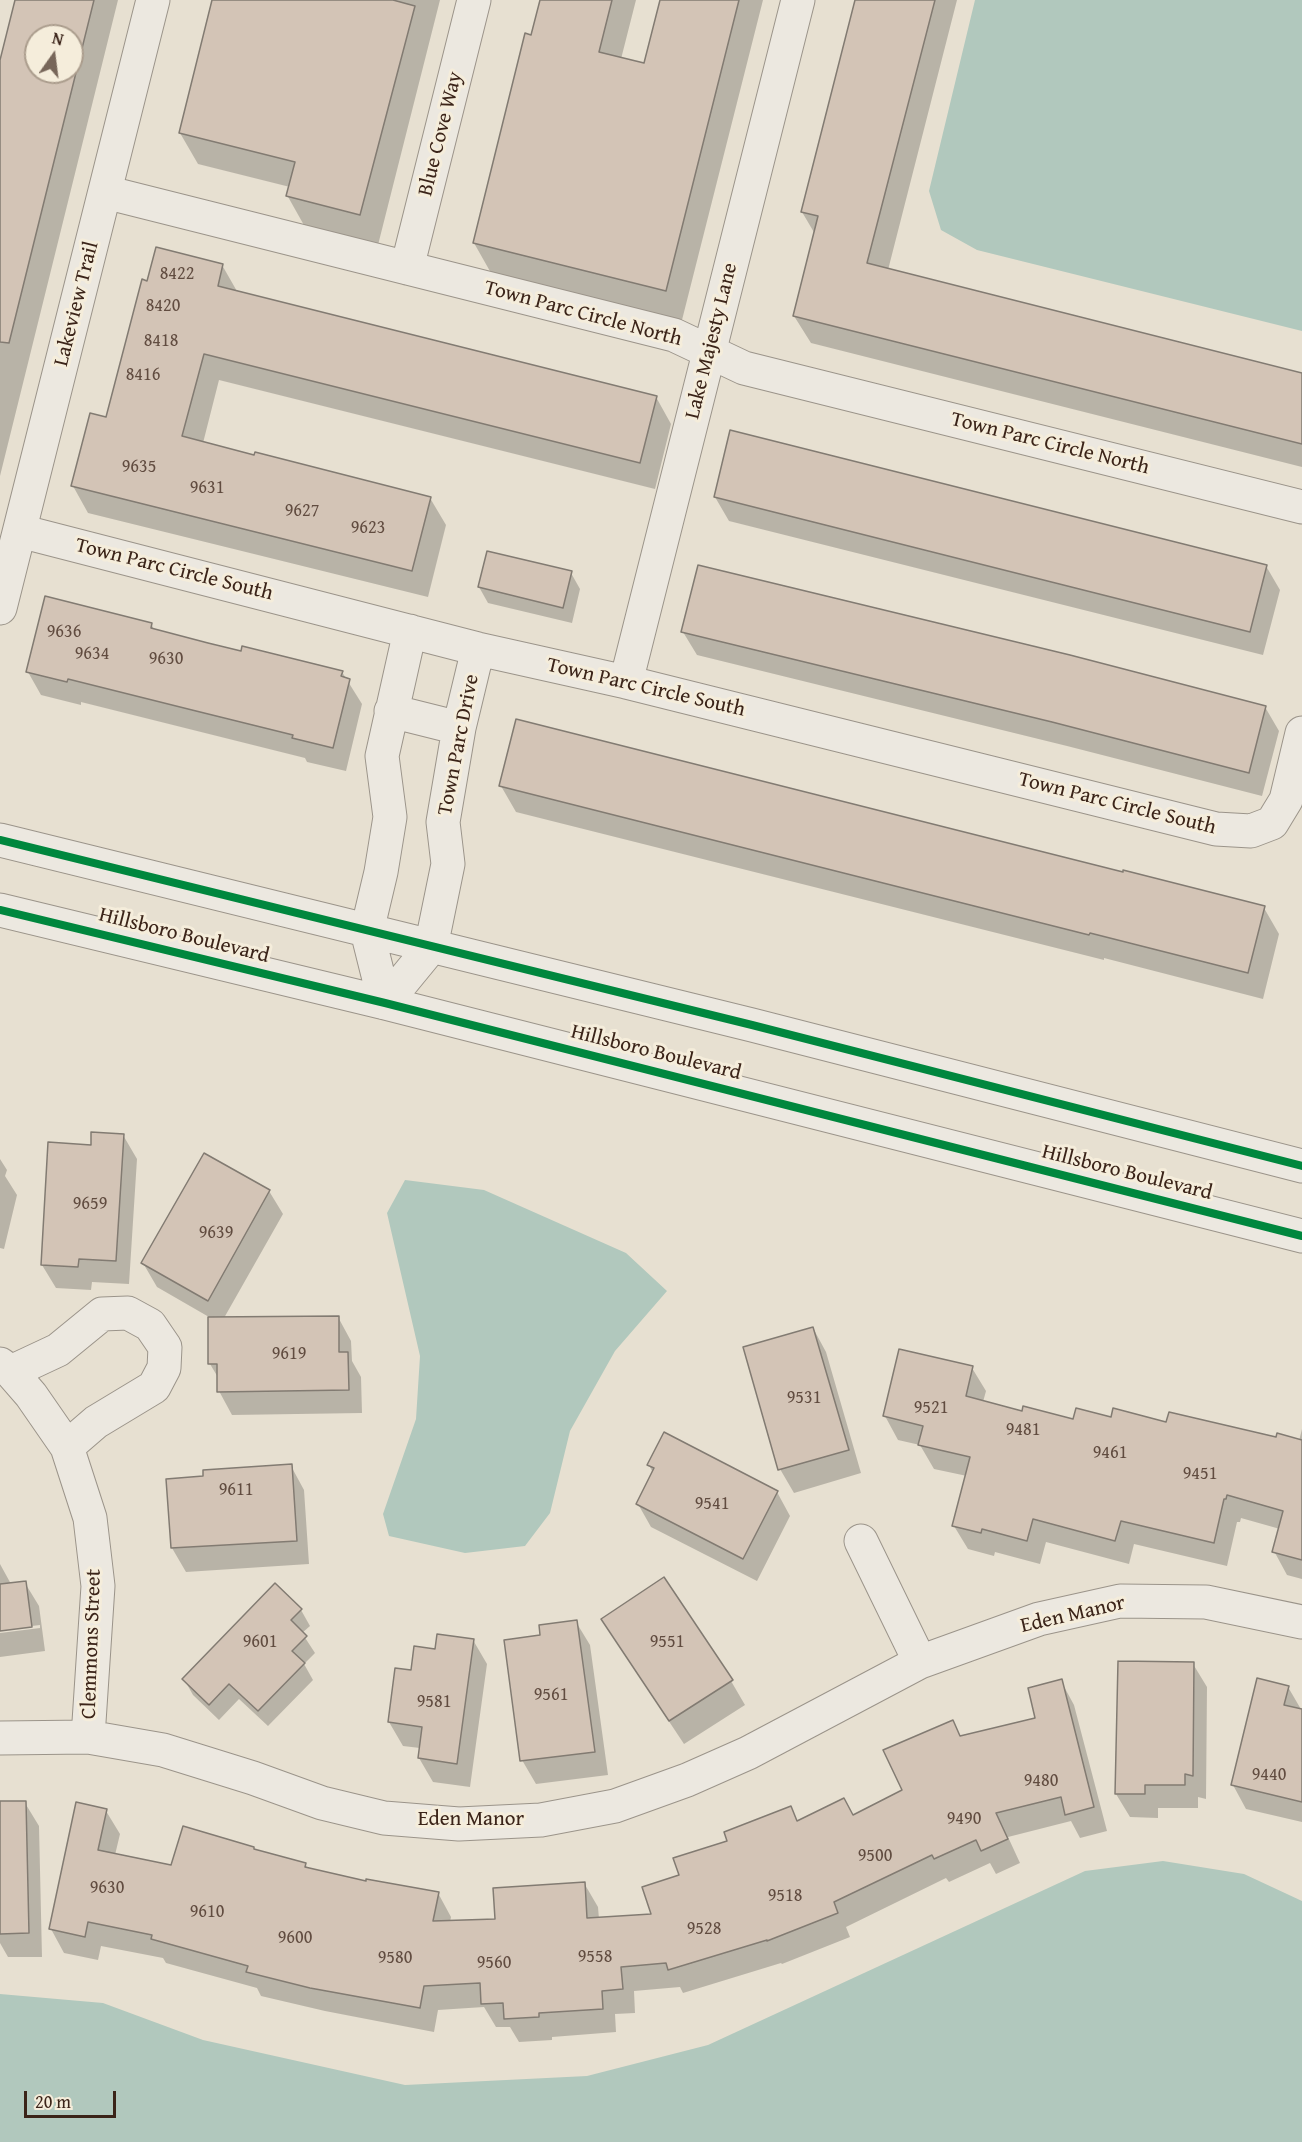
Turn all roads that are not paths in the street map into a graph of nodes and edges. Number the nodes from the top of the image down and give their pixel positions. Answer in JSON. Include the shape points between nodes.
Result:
{"nodes":[{"id":1,"x":153,"y":0,"type":"edge"},
{"id":2,"x":474,"y":0,"type":"edge"},
{"id":3,"x":798,"y":0,"type":"edge"},
{"id":4,"x":105,"y":192,"type":"junction"},
{"id":5,"x":407,"y":268,"type":"junction"},
{"id":6,"x":709,"y":352,"type":"junction"},
{"id":7,"x":1302,"y":507,"type":"edge"},
{"id":8,"x":20,"y":531,"type":"junction"},
{"id":9,"x":0,"y":608,"type":"edge"},
{"id":10,"x":410,"y":631,"type":"junction"},
{"id":11,"x":477,"y":649,"type":"junction"},
{"id":12,"x":626,"y":682,"type":"junction"},
{"id":13,"x":391,"y":711,"type":"junction"},
{"id":14,"x":459,"y":728,"type":"junction"},
{"id":15,"x":1302,"y":733,"type":"edge"},
{"id":16,"x":0,"y":840,"type":"edge"},
{"id":17,"x":0,"y":910,"type":"edge"},
{"id":18,"x":367,"y":931,"type":"junction"},
{"id":19,"x":432,"y":947,"type":"junction"},
{"id":20,"x":385,"y":1003,"type":"junction"},
{"id":21,"x":1302,"y":1166,"type":"edge"},
{"id":22,"x":1302,"y":1236,"type":"edge"},
{"id":23,"x":5,"y":1368,"type":"edge"},
{"id":24,"x":68,"y":1447,"type":"junction"},
{"id":25,"x":861,"y":1541,"type":"dead end"},
{"id":26,"x":1302,"y":1622,"type":"edge"},
{"id":27,"x":920,"y":1662,"type":"junction"},
{"id":28,"x":88,"y":1737,"type":"junction"},
{"id":29,"x":0,"y":1738,"type":"edge"}],
"edges":[{"from":1,"to":4,"type":"street","name":"Lakeview Trail"},
{"from":2,"to":5,"type":"street","name":"Blue Cove Way"},
{"from":3,"to":6,"type":"street","name":"Lake Majesty Lane"},
{"from":4,"to":5,"type":"street","name":"Town Parc Circle North"},
{"from":4,"to":8,"type":"street","name":"Lakeview Trail"},
{"from":5,"to":6,"type":"street","name":"Town Parc Circle North","via":[[674,335]]},
{"from":6,"to":7,"type":"street","name":"Town Parc Circle North","via":[[744,368]]},
{"from":6,"to":12,"type":"street","name":"Lake Majesty Lane"},
{"from":8,"to":9,"type":"street","name":"Lakeview Trail"},
{"from":8,"to":10,"type":"street","name":"Town Parc Circle South"},
{"from":10,"to":11,"type":"street","name":"Town Parc Circle South"},
{"from":10,"to":13,"type":"street"},
{"from":11,"to":12,"type":"street","name":"Town Parc Circle South"},
{"from":11,"to":14,"type":"street","name":"Town Parc Drive"},
{"from":12,"to":15,"type":"street","name":"Town Parc Circle South","via":[[1215,829],[1251,831],[1272,823],[1286,800]]},
{"from":13,"to":14,"type":"street"},
{"from":13,"to":18,"type":"street","via":[[382,756],[390,818]]},
{"from":14,"to":19,"type":"street","name":"Town Parc Drive","via":[[443,822],[448,864]]},
{"from":16,"to":18,"type":"street"},
{"from":17,"to":20,"type":"street","name":"Hillsboro Boulevard"},
{"from":18,"to":19,"type":"street"},
{"from":18,"to":20,"type":"street"},
{"from":19,"to":20,"type":"street","name":"Town Parc Drive"},
{"from":19,"to":21,"type":"street"},
{"from":20,"to":22,"type":"street","name":"Hillsboro Boulevard"},
{"from":23,"to":24,"type":"street","name":"Clemmons Street","via":[[31,1395]]},
{"from":23,"to":24,"type":"street","name":"Clemmons Street","via":[[58,1350],[102,1314],[128,1313],[150,1325],[165,1347],[164,1368],[153,1388],[96,1422]]},
{"from":24,"to":28,"type":"street","name":"Clemmons Street","via":[[90,1518],[98,1586]]},
{"from":25,"to":27,"type":"street"},
{"from":26,"to":27,"type":"street","name":"Eden Manor","via":[[1206,1602],[1120,1601],[1039,1619]]},
{"from":27,"to":28,"type":"street","name":"Eden Manor","via":[[748,1753],[687,1780],[615,1806],[541,1820],[459,1824],[384,1818],[322,1803],[163,1750]]},
{"from":28,"to":29,"type":"street","name":"Eden Manor"}]}
